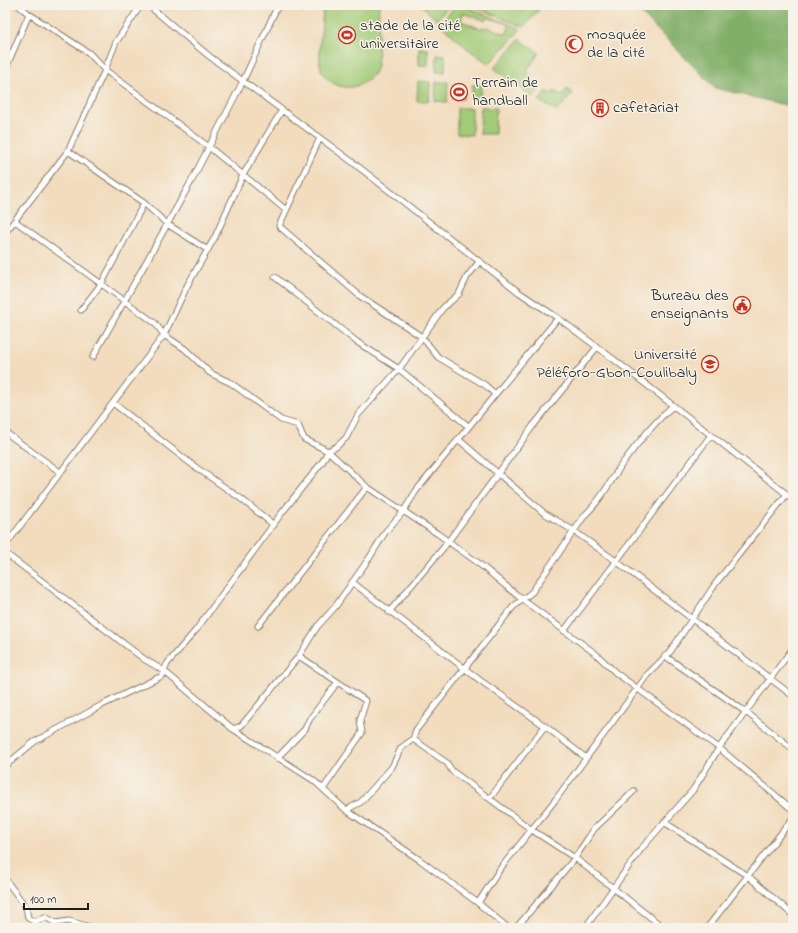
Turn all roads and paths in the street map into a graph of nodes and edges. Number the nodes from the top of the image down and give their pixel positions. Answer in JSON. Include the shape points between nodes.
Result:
{"nodes":[{"id":1,"x":18,"y":5,"type":"edge"},
{"id":2,"x":141,"y":5,"type":"edge"},
{"id":3,"x":148,"y":5,"type":"edge"},
{"id":4,"x":278,"y":5,"type":"edge"},
{"id":5,"x":29,"y":14,"type":"junction"},
{"id":6,"x":5,"y":70,"type":"edge"},
{"id":7,"x":105,"y":70,"type":"junction"},
{"id":8,"x":243,"y":81,"type":"junction"},
{"id":9,"x":282,"y":110,"type":"junction"},
{"id":10,"x":320,"y":138,"type":"junction"},
{"id":11,"x":209,"y":147,"type":"junction"},
{"id":12,"x":68,"y":151,"type":"junction"},
{"id":13,"x":243,"y":175,"type":"junction"},
{"id":14,"x":144,"y":203,"type":"junction"},
{"id":15,"x":286,"y":210,"type":"junction"},
{"id":16,"x":15,"y":221,"type":"junction"},
{"id":17,"x":167,"y":224,"type":"junction"},
{"id":18,"x":5,"y":233,"type":"edge"},
{"id":19,"x":208,"y":250,"type":"junction"},
{"id":20,"x":480,"y":262,"type":"junction"},
{"id":21,"x":275,"y":277,"type":"dead end"},
{"id":22,"x":102,"y":283,"type":"junction"},
{"id":23,"x":124,"y":299,"type":"junction"},
{"id":24,"x":81,"y":310,"type":"dead end"},
{"id":25,"x":558,"y":318,"type":"junction"},
{"id":26,"x":164,"y":334,"type":"junction"},
{"id":27,"x":422,"y":337,"type":"junction"},
{"id":28,"x":597,"y":347,"type":"junction"},
{"id":29,"x":93,"y":357,"type":"dead end"},
{"id":30,"x":399,"y":369,"type":"junction"},
{"id":31,"x":495,"y":394,"type":"junction"},
{"id":32,"x":113,"y":403,"type":"junction"},
{"id":33,"x":673,"y":406,"type":"junction"},
{"id":34,"x":468,"y":426,"type":"junction"},
{"id":35,"x":5,"y":432,"type":"edge"},
{"id":36,"x":711,"y":434,"type":"junction"},
{"id":37,"x":458,"y":439,"type":"junction"},
{"id":38,"x":328,"y":451,"type":"junction"},
{"id":39,"x":60,"y":472,"type":"junction"},
{"id":40,"x":498,"y":473,"type":"junction"},
{"id":41,"x":367,"y":487,"type":"junction"},
{"id":42,"x":788,"y":494,"type":"junction"},
{"id":43,"x":793,"y":498,"type":"edge"},
{"id":44,"x":403,"y":512,"type":"junction"},
{"id":45,"x":274,"y":525,"type":"junction"},
{"id":46,"x":574,"y":531,"type":"junction"},
{"id":47,"x":447,"y":540,"type":"junction"},
{"id":48,"x":5,"y":546,"type":"edge"},
{"id":49,"x":5,"y":553,"type":"edge"},
{"id":50,"x":616,"y":561,"type":"junction"},
{"id":51,"x":352,"y":582,"type":"junction"},
{"id":52,"x":523,"y":600,"type":"junction"},
{"id":53,"x":389,"y":612,"type":"junction"},
{"id":54,"x":692,"y":619,"type":"junction"},
{"id":55,"x":258,"y":626,"type":"dead end"},
{"id":56,"x":564,"y":631,"type":"junction"},
{"id":57,"x":793,"y":648,"type":"edge"},
{"id":58,"x":299,"y":656,"type":"junction"},
{"id":59,"x":665,"y":656,"type":"junction"},
{"id":60,"x":465,"y":668,"type":"junction"},
{"id":61,"x":164,"y":671,"type":"junction"},
{"id":62,"x":770,"y":679,"type":"junction"},
{"id":63,"x":337,"y":683,"type":"junction"},
{"id":64,"x":639,"y":688,"type":"junction"},
{"id":65,"x":793,"y":696,"type":"edge"},
{"id":66,"x":746,"y":712,"type":"junction"},
{"id":67,"x":545,"y":726,"type":"junction"},
{"id":68,"x":233,"y":729,"type":"junction"},
{"id":69,"x":413,"y":739,"type":"junction"},
{"id":70,"x":719,"y":748,"type":"junction"},
{"id":71,"x":793,"y":749,"type":"edge"},
{"id":72,"x":277,"y":758,"type":"junction"},
{"id":73,"x":586,"y":758,"type":"junction"},
{"id":74,"x":5,"y":766,"type":"edge"},
{"id":75,"x":323,"y":789,"type":"junction"},
{"id":76,"x":634,"y":791,"type":"dead end"},
{"id":77,"x":490,"y":798,"type":"junction"},
{"id":78,"x":346,"y":810,"type":"junction"},
{"id":79,"x":793,"y":810,"type":"edge"},
{"id":80,"x":793,"y":818,"type":"edge"},
{"id":81,"x":664,"y":822,"type":"junction"},
{"id":82,"x":532,"y":830,"type":"junction"},
{"id":83,"x":575,"y":858,"type":"junction"},
{"id":84,"x":748,"y":876,"type":"junction"},
{"id":85,"x":5,"y":879,"type":"edge"},
{"id":86,"x":614,"y":889,"type":"junction"},
{"id":87,"x":478,"y":902,"type":"junction"},
{"id":88,"x":793,"y":915,"type":"edge"},
{"id":89,"x":94,"y":928,"type":"edge"},
{"id":90,"x":508,"y":928,"type":"edge"},
{"id":91,"x":516,"y":928,"type":"edge"},
{"id":92,"x":585,"y":928,"type":"edge"},
{"id":93,"x":664,"y":928,"type":"edge"},
{"id":94,"x":707,"y":928,"type":"edge"}],
"edges":[{"from":1,"to":5,"type":"street"},
{"from":2,"to":7,"type":"street","via":[[116,42]]},
{"from":3,"to":8,"type":"street"},
{"from":4,"to":8,"type":"street"},
{"from":5,"to":6,"type":"street"},
{"from":5,"to":7,"type":"street","via":[[89,53]]},
{"from":7,"to":11,"type":"street"},
{"from":7,"to":12,"type":"street"},
{"from":8,"to":9,"type":"street"},
{"from":8,"to":11,"type":"street"},
{"from":9,"to":10,"type":"street"},
{"from":9,"to":13,"type":"street"},
{"from":10,"to":15,"type":"street"},
{"from":10,"to":20,"type":"street"},
{"from":11,"to":13,"type":"street"},
{"from":11,"to":17,"type":"street"},
{"from":12,"to":14,"type":"street"},
{"from":12,"to":16,"type":"street"},
{"from":13,"to":15,"type":"street"},
{"from":13,"to":19,"type":"street"},
{"from":14,"to":17,"type":"street"},
{"from":14,"to":22,"type":"street"},
{"from":15,"to":27,"type":"street","via":[[279,226],[360,296]]},
{"from":16,"to":18,"type":"street"},
{"from":16,"to":22,"type":"street"},
{"from":17,"to":19,"type":"street"},
{"from":17,"to":23,"type":"street"},
{"from":19,"to":26,"type":"street"},
{"from":20,"to":25,"type":"street"},
{"from":20,"to":27,"type":"street","via":[[467,277],[459,294],[443,308]]},
{"from":21,"to":30,"type":"street","via":[[357,342]]},
{"from":22,"to":23,"type":"street"},
{"from":22,"to":24,"type":"street"},
{"from":23,"to":26,"type":"street","via":[[155,323]]},
{"from":23,"to":29,"type":"street"},
{"from":25,"to":28,"type":"street"},
{"from":25,"to":31,"type":"street"},
{"from":26,"to":32,"type":"street"},
{"from":26,"to":38,"type":"street","via":[[185,348],[210,373],[232,383],[281,420],[298,425],[304,439]]},
{"from":27,"to":30,"type":"street"},
{"from":27,"to":31,"type":"street","via":[[438,357],[485,385]]},
{"from":28,"to":33,"type":"street"},
{"from":28,"to":40,"type":"street"},
{"from":30,"to":34,"type":"street"},
{"from":30,"to":38,"type":"street","via":[[358,415],[346,438]]},
{"from":31,"to":34,"type":"street"},
{"from":32,"to":39,"type":"street"},
{"from":32,"to":45,"type":"street"},
{"from":33,"to":36,"type":"street"},
{"from":33,"to":46,"type":"street","via":[[661,416],[627,458]]},
{"from":34,"to":37,"type":"street"},
{"from":35,"to":39,"type":"street"},
{"from":36,"to":42,"type":"street"},
{"from":36,"to":50,"type":"street"},
{"from":37,"to":40,"type":"street"},
{"from":37,"to":44,"type":"street","via":[[416,491]]},
{"from":38,"to":41,"type":"street"},
{"from":38,"to":45,"type":"street"},
{"from":39,"to":48,"type":"street"},
{"from":40,"to":46,"type":"street","via":[[544,513]]},
{"from":40,"to":47,"type":"street"},
{"from":41,"to":44,"type":"street"},
{"from":41,"to":55,"type":"street"},
{"from":42,"to":43,"type":"street"},
{"from":42,"to":54,"type":"street","via":[[716,583]]},
{"from":44,"to":47,"type":"street"},
{"from":44,"to":51,"type":"street","via":[[386,531]]},
{"from":45,"to":61,"type":"street"},
{"from":46,"to":50,"type":"street"},
{"from":46,"to":52,"type":"street","via":[[532,592]]},
{"from":47,"to":52,"type":"street"},
{"from":47,"to":53,"type":"street","via":[[444,547]]},
{"from":49,"to":61,"type":"street","via":[[144,659]]},
{"from":50,"to":54,"type":"street"},
{"from":50,"to":56,"type":"street"},
{"from":51,"to":53,"type":"street"},
{"from":51,"to":58,"type":"street","via":[[317,627]]},
{"from":52,"to":56,"type":"street"},
{"from":52,"to":60,"type":"street","via":[[513,607]]},
{"from":53,"to":60,"type":"street"},
{"from":54,"to":59,"type":"street"},
{"from":54,"to":62,"type":"street"},
{"from":56,"to":64,"type":"street"},
{"from":57,"to":62,"type":"street"},
{"from":58,"to":63,"type":"street"},
{"from":58,"to":68,"type":"street","via":[[241,726]]},
{"from":59,"to":64,"type":"street"},
{"from":59,"to":66,"type":"street"},
{"from":60,"to":67,"type":"street"},
{"from":60,"to":69,"type":"street","via":[[416,730]]},
{"from":61,"to":68,"type":"street"},
{"from":61,"to":74,"type":"street","via":[[162,676],[34,742]]},
{"from":62,"to":65,"type":"street"},
{"from":62,"to":66,"type":"street"},
{"from":63,"to":72,"type":"street","via":[[305,729]]},
{"from":63,"to":75,"type":"street","via":[[366,701],[360,720],[362,733]]},
{"from":64,"to":70,"type":"street"},
{"from":64,"to":73,"type":"street"},
{"from":66,"to":70,"type":"street"},
{"from":66,"to":71,"type":"street"},
{"from":67,"to":73,"type":"street"},
{"from":67,"to":77,"type":"street"},
{"from":68,"to":72,"type":"street"},
{"from":69,"to":77,"type":"street","via":[[447,763],[452,772]]},
{"from":69,"to":78,"type":"street","via":[[401,748],[392,767],[361,802]]},
{"from":70,"to":79,"type":"street"},
{"from":70,"to":81,"type":"street","via":[[693,790]]},
{"from":72,"to":75,"type":"street"},
{"from":73,"to":82,"type":"street"},
{"from":75,"to":78,"type":"street"},
{"from":76,"to":83,"type":"street","via":[[594,829]]},
{"from":77,"to":82,"type":"street"},
{"from":78,"to":87,"type":"street"},
{"from":80,"to":84,"type":"street"},
{"from":81,"to":84,"type":"street"},
{"from":81,"to":86,"type":"street","via":[[641,849]]},
{"from":82,"to":83,"type":"street"},
{"from":82,"to":87,"type":"street","via":[[500,869]]},
{"from":83,"to":86,"type":"street"},
{"from":83,"to":91,"type":"street"},
{"from":84,"to":88,"type":"street"},
{"from":84,"to":94,"type":"street"},
{"from":85,"to":89,"type":"street","via":[[26,907],[28,918],[32,921],[45,917],[56,923],[69,921]]},
{"from":86,"to":92,"type":"street"},
{"from":86,"to":93,"type":"street"},
{"from":87,"to":90,"type":"street"}]}
